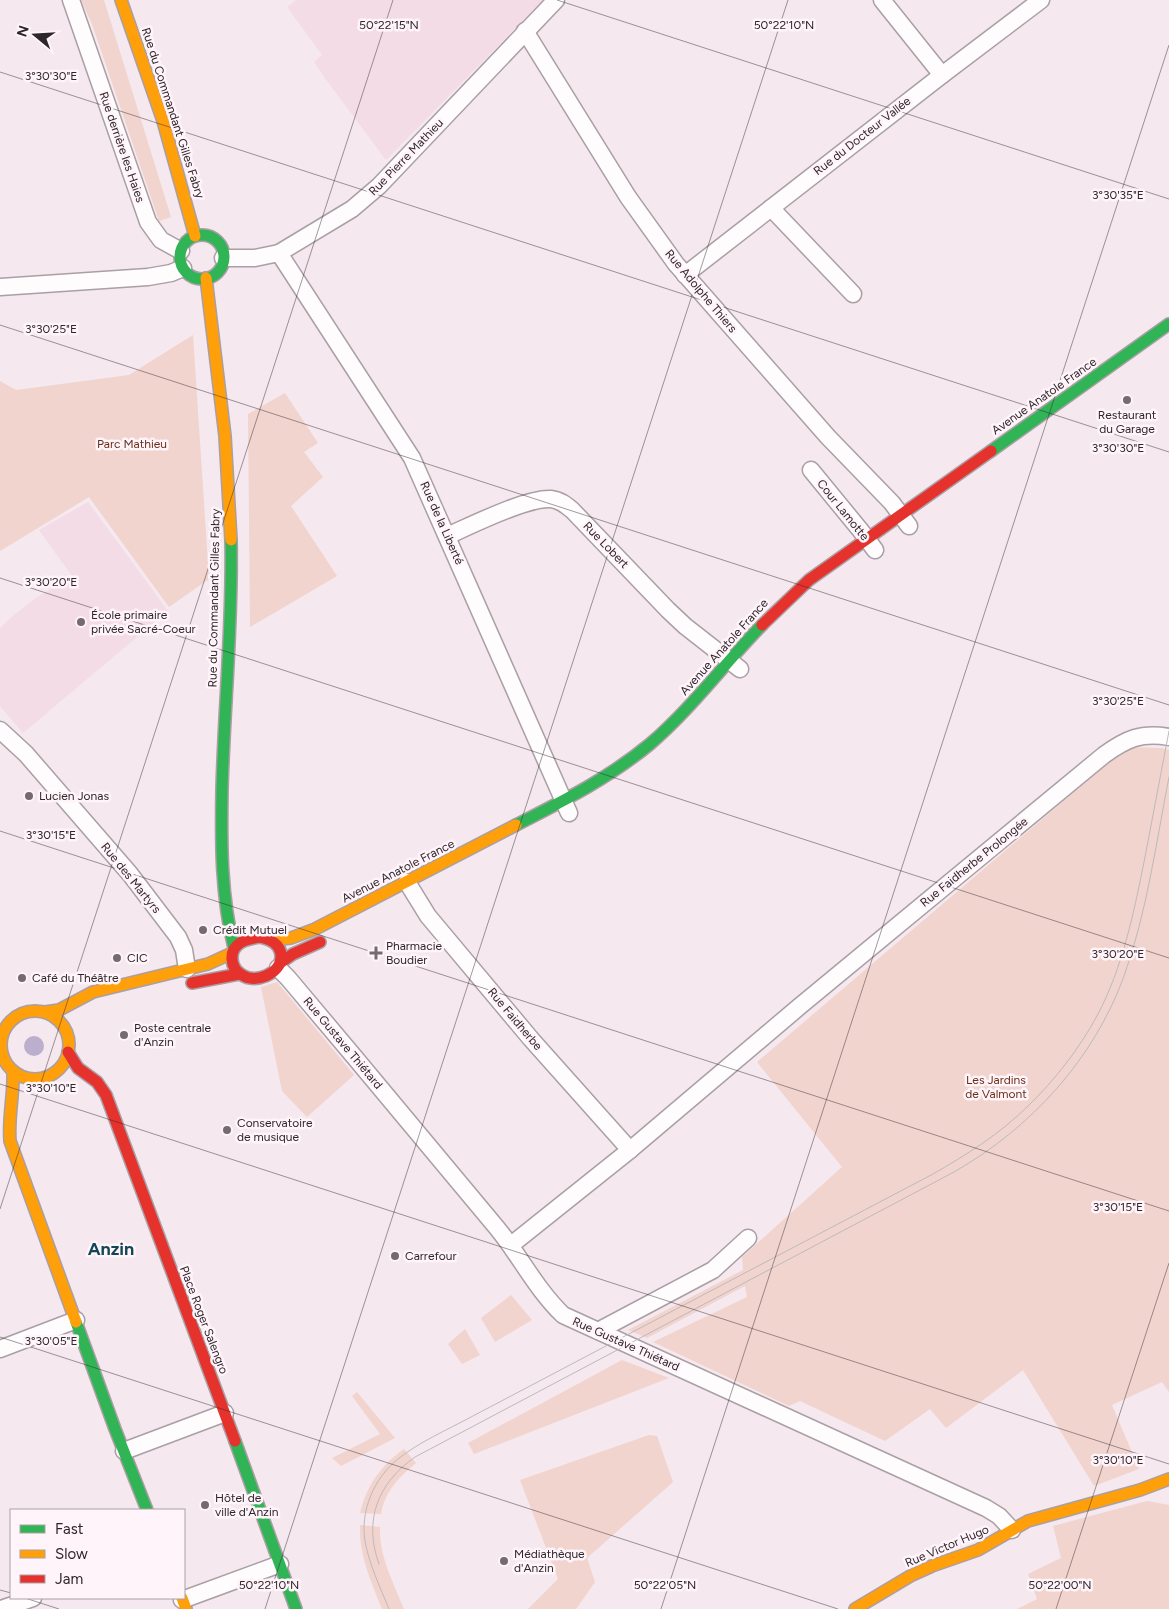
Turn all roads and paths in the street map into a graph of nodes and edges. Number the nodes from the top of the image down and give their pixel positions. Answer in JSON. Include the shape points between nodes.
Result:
{"nodes":[{"id":1,"x":71,"y":0,"type":"edge"},
{"id":2,"x":121,"y":0,"type":"edge"},
{"id":3,"x":556,"y":0,"type":"edge"},
{"id":4,"x":882,"y":0,"type":"edge"},
{"id":5,"x":1041,"y":0,"type":"edge"},
{"id":6,"x":525,"y":31,"type":"junction"},
{"id":7,"x":942,"y":74,"type":"junction"},
{"id":8,"x":771,"y":208,"type":"junction"},
{"id":9,"x":195,"y":236,"type":"junction"},
{"id":10,"x":181,"y":251,"type":"junction"},
{"id":11,"x":279,"y":253,"type":"junction"},
{"id":12,"x":223,"y":258,"type":"junction"},
{"id":13,"x":183,"y":268,"type":"junction"},
{"id":14,"x":685,"y":274,"type":"junction"},
{"id":15,"x":206,"y":278,"type":"junction"},
{"id":16,"x":0,"y":287,"type":"edge"},
{"id":17,"x":853,"y":294,"type":"dead end"},
{"id":18,"x":1169,"y":324,"type":"edge"},
{"id":19,"x":811,"y":470,"type":"dead end"},
{"id":20,"x":907,"y":523,"type":"junction"},
{"id":21,"x":448,"y":536,"type":"junction"},
{"id":22,"x":873,"y":547,"type":"junction"},
{"id":23,"x":737,"y":667,"type":"junction"},
{"id":24,"x":0,"y":730,"type":"edge"},
{"id":25,"x":1162,"y":736,"type":"edge"},
{"id":26,"x":568,"y":810,"type":"junction"},
{"id":27,"x":225,"y":889,"type":"junction"},
{"id":28,"x":412,"y":891,"type":"junction"},
{"id":29,"x":239,"y":917,"type":"dead end"},
{"id":30,"x":248,"y":926,"type":"dead end"},
{"id":31,"x":260,"y":937,"type":"junction"},
{"id":32,"x":330,"y":937,"type":"dead end"},
{"id":33,"x":273,"y":940,"type":"junction"},
{"id":34,"x":233,"y":951,"type":"junction"},
{"id":35,"x":279,"y":965,"type":"junction"},
{"id":36,"x":187,"y":969,"type":"junction"},
{"id":37,"x":239,"y":974,"type":"junction"},
{"id":38,"x":183,"y":985,"type":"dead end"},
{"id":39,"x":45,"y":1012,"type":"junction"},
{"id":40,"x":13,"y":1018,"type":"junction"},
{"id":41,"x":0,"y":1022,"type":"edge"},
{"id":42,"x":75,"y":1026,"type":"dead end"},
{"id":43,"x":68,"y":1046,"type":"junction"},
{"id":44,"x":1,"y":1053,"type":"edge"},
{"id":45,"x":13,"y":1071,"type":"junction"},
{"id":46,"x":630,"y":1150,"type":"junction"},
{"id":47,"x":748,"y":1238,"type":"dead end"},
{"id":48,"x":511,"y":1245,"type":"junction"},
{"id":49,"x":76,"y":1320,"type":"junction"},
{"id":50,"x":598,"y":1332,"type":"junction"},
{"id":51,"x":0,"y":1349,"type":"edge"},
{"id":52,"x":224,"y":1413,"type":"junction"},
{"id":53,"x":124,"y":1451,"type":"junction"},
{"id":54,"x":1168,"y":1480,"type":"edge"},
{"id":55,"x":147,"y":1509,"type":"edge"},
{"id":56,"x":1012,"y":1530,"type":"junction"},
{"id":57,"x":280,"y":1564,"type":"junction"},
{"id":58,"x":30,"y":1599,"type":"edge"},
{"id":59,"x":183,"y":1602,"type":"edge"},
{"id":60,"x":1,"y":1609,"type":"edge"},
{"id":61,"x":296,"y":1609,"type":"edge"},
{"id":62,"x":856,"y":1609,"type":"edge"}],
"edges":[{"from":1,"to":10,"type":"street","name":"Rue derrière les Haies","via":[[148,222],[161,240]]},
{"from":2,"to":9,"type":"street","name":"Rue du Commandant Gilles Fabry","via":[[163,121]]},
{"from":3,"to":6,"type":"street","name":"Rue Pierre Mathieu"},
{"from":4,"to":7,"type":"street"},
{"from":5,"to":7,"type":"street","name":"Rue du Docteur Vallée"},
{"from":6,"to":11,"type":"street","name":"Rue Pierre Mathieu","via":[[371,194]]},
{"from":6,"to":14,"type":"street","name":"Rue Adolphe Thiers","via":[[628,197]]},
{"from":7,"to":8,"type":"street","name":"Rue du Docteur Vallée"},
{"from":8,"to":14,"type":"street","name":"Rue du Docteur Vallée"},
{"from":8,"to":17,"type":"street"},
{"from":9,"to":10,"type":"street"},
{"from":9,"to":12,"type":"street","via":[[204,235],[215,240],[222,249]]},
{"from":10,"to":13,"type":"street"},
{"from":11,"to":12,"type":"street","name":"Rue Pierre Mathieu","via":[[254,258]]},
{"from":11,"to":21,"type":"street","name":"Rue de la Liberté","via":[[408,450]]},
{"from":12,"to":15,"type":"street","via":[[218,271]]},
{"from":13,"to":15,"type":"street","via":[[191,276]]},
{"from":13,"to":16,"type":"street","via":[[148,277]]},
{"from":14,"to":20,"type":"street","name":"Rue Adolphe Thiers"},
{"from":15,"to":27,"type":"street","name":"Rue du Commandant Gilles Fabry","via":[[224,416],[230,516],[230,611],[223,742]]},
{"from":18,"to":20,"type":"street","name":"Avenue Anatole France"},
{"from":19,"to":22,"type":"street","name":"Cour Lamotte"},
{"from":20,"to":22,"type":"street","name":"Avenue Anatole France"},
{"from":21,"to":23,"type":"street","name":"Rue Lobert","via":[[521,506],[546,499],[562,503],[668,610]]},
{"from":21,"to":26,"type":"street","name":"Rue de la Liberté"},
{"from":22,"to":23,"type":"street","name":"Avenue Anatole France","via":[[818,573],[784,602]]},
{"from":23,"to":26,"type":"street","name":"Avenue Anatole France","via":[[621,767],[584,790]]},
{"from":24,"to":36,"type":"street","name":"Rue des Martyrs","via":[[26,754],[130,874],[178,937]]},
{"from":25,"to":46,"type":"street","name":"Rue Faidherbe Prolongée","via":[[1137,736],[1104,755]]},
{"from":26,"to":28,"type":"street","name":"Avenue Anatole France"},
{"from":27,"to":29,"type":"street","name":"Rue du Commandant Gilles Fabry"},
{"from":27,"to":34,"type":"street","name":"Rue du Commandant Gilles Fabry"},
{"from":28,"to":33,"type":"street","name":"Avenue Anatole France","via":[[307,933]]},
{"from":28,"to":46,"type":"street","name":"Rue Faidherbe","via":[[428,916]]},
{"from":30,"to":31,"type":"street"},
{"from":31,"to":33,"type":"street","name":"Avenue Anatole France"},
{"from":31,"to":34,"type":"street","via":[[242,941]]},
{"from":32,"to":35,"type":"street","via":[[293,954]]},
{"from":33,"to":35,"type":"street","via":[[280,950]]},
{"from":34,"to":36,"type":"street","via":[[214,962]]},
{"from":34,"to":37,"type":"street","via":[[233,966]]},
{"from":35,"to":37,"type":"street","via":[[270,974],[254,978]]},
{"from":35,"to":48,"type":"street","name":"Rue Gustave Thiétard"},
{"from":36,"to":39,"type":"street","via":[[93,992],[59,1010]]},
{"from":37,"to":38,"type":"street"},
{"from":39,"to":40,"type":"street","via":[[26,1012]]},
{"from":39,"to":43,"type":"street","via":[[61,1023]]},
{"from":40,"to":41,"type":"street"},
{"from":40,"to":44,"type":"street","via":[[2,1034]]},
{"from":42,"to":43,"type":"street"},
{"from":43,"to":45,"type":"street","via":[[60,1067],[46,1077],[28,1078]]},
{"from":43,"to":52,"type":"street","name":"Place Roger Salengro","via":[[78,1068],[96,1082],[106,1096]]},
{"from":44,"to":45,"type":"street"},
{"from":45,"to":49,"type":"street","via":[[10,1141]]},
{"from":46,"to":48,"type":"street"},
{"from":47,"to":50,"type":"street","via":[[713,1270]]},
{"from":48,"to":50,"type":"street","name":"Rue Gustave Thiétard","via":[[535,1283],[560,1312]]},
{"from":49,"to":51,"type":"street"},
{"from":49,"to":53,"type":"street"},
{"from":50,"to":56,"type":"street","name":"Rue Gustave Thiétard","via":[[986,1508]]},
{"from":52,"to":53,"type":"street"},
{"from":52,"to":57,"type":"street","name":"Place Roger Salengro"},
{"from":53,"to":55,"type":"street"},
{"from":54,"to":56,"type":"street","name":"Rue Victor Hugo","via":[[1037,1518]]},
{"from":56,"to":62,"type":"street","name":"Rue Victor Hugo","via":[[978,1550],[912,1575]]},
{"from":57,"to":59,"type":"street"},
{"from":57,"to":61,"type":"street","name":"Place Roger Salengro"},
{"from":58,"to":60,"type":"street"}]}
